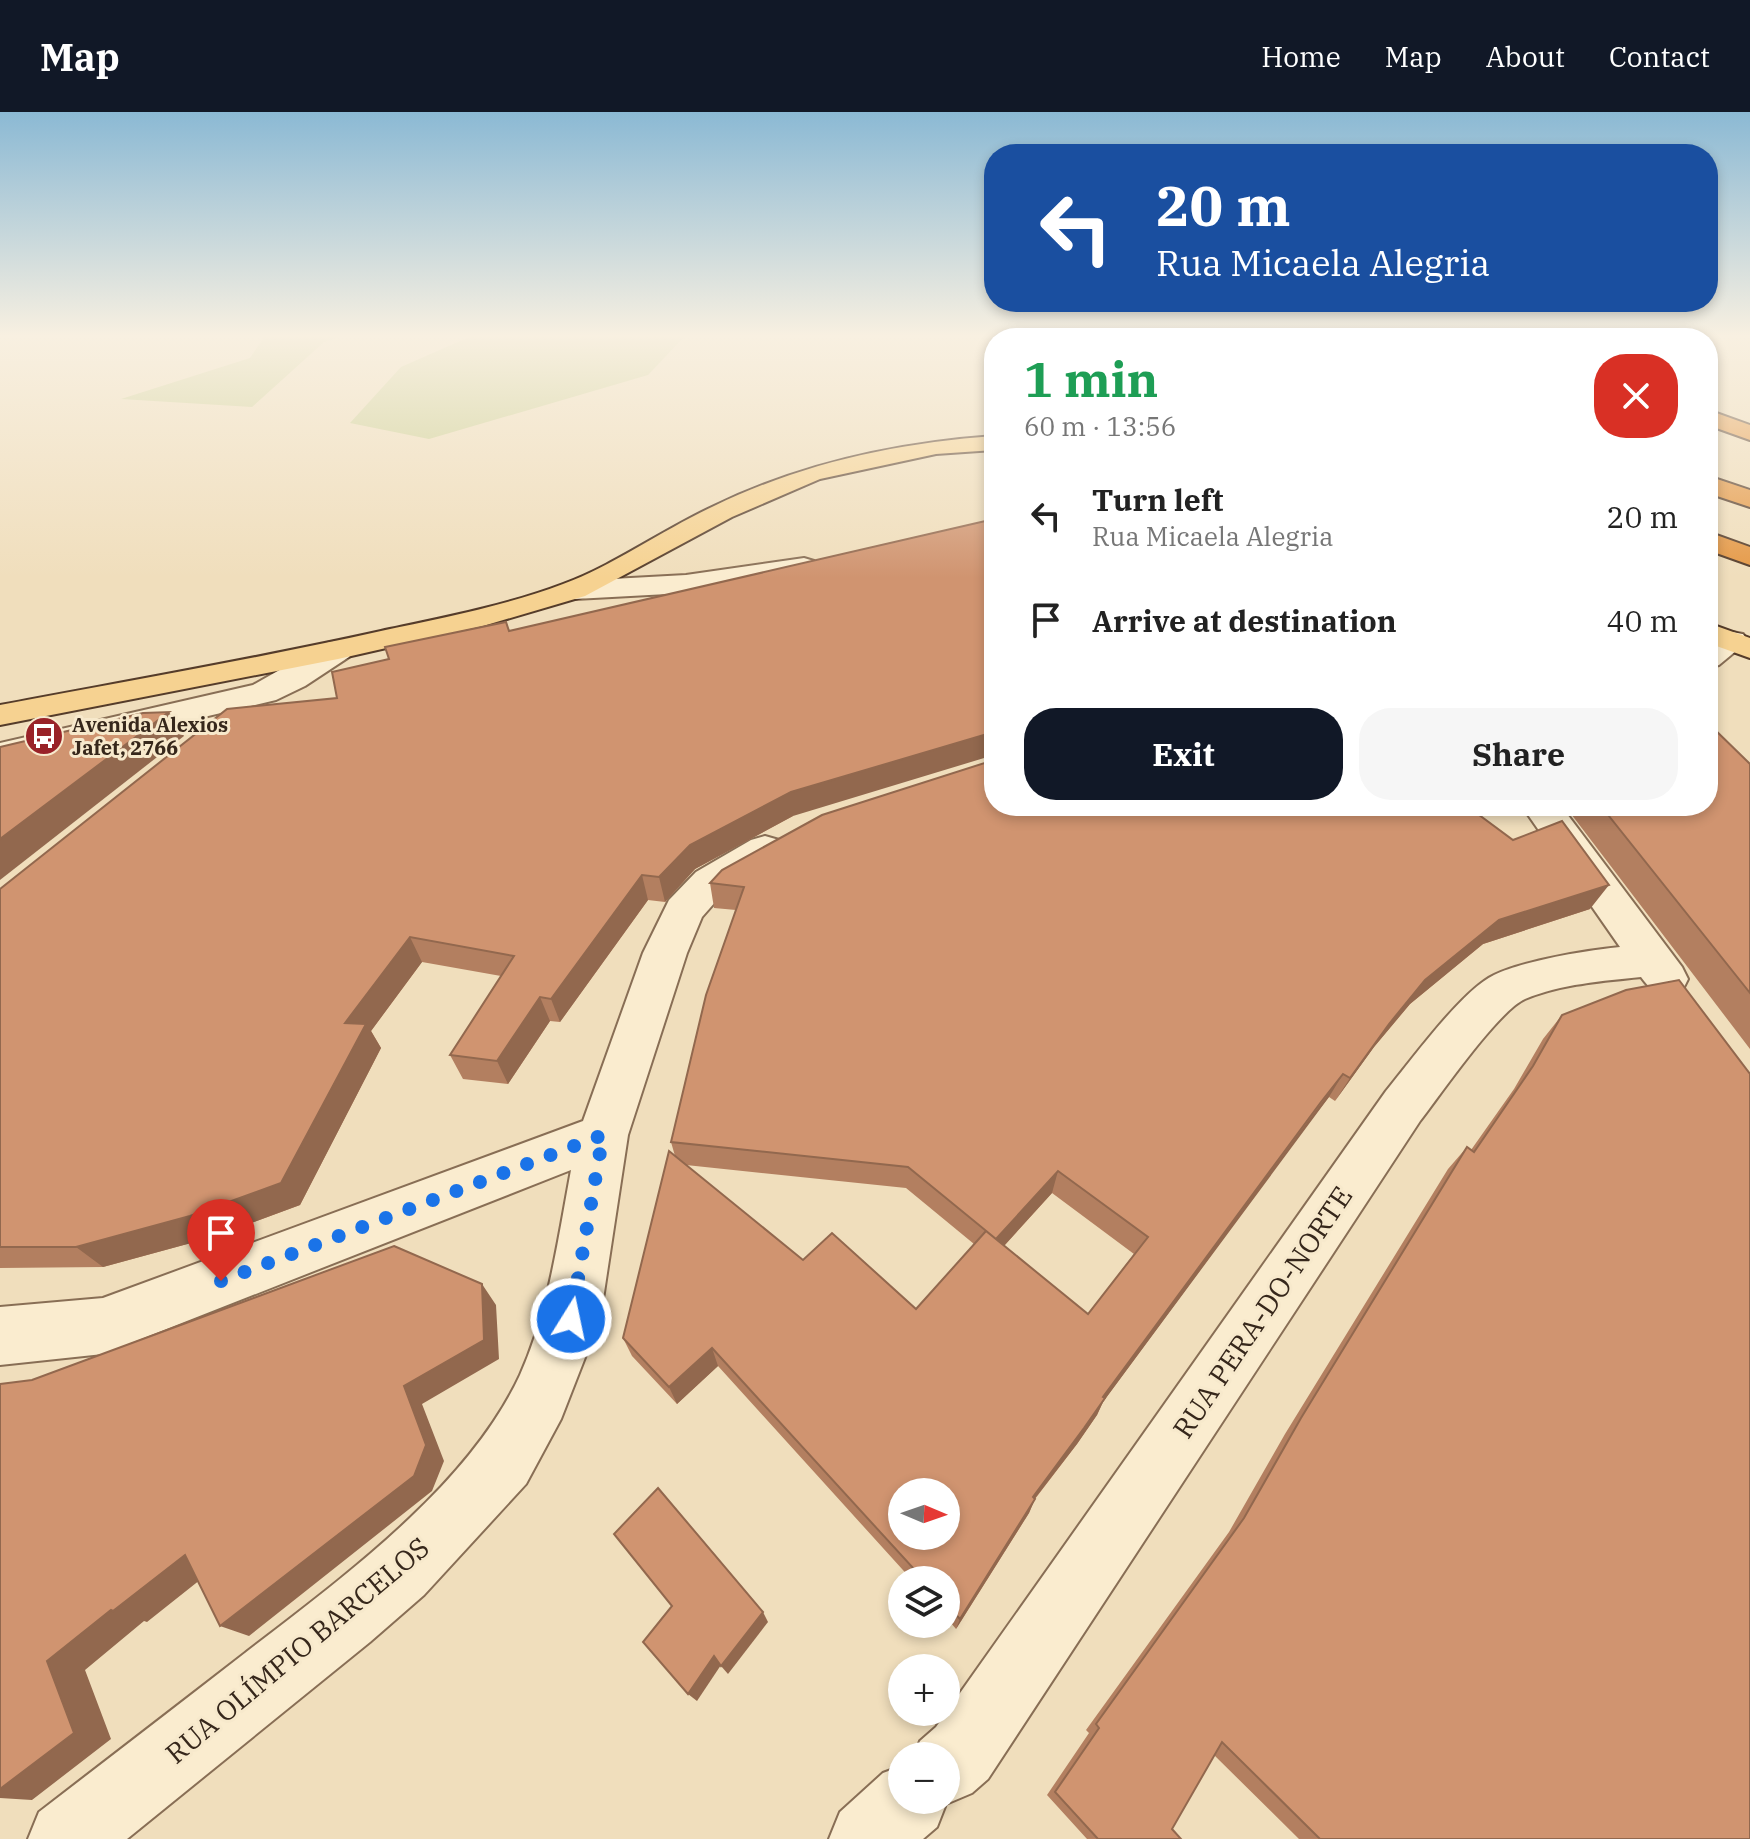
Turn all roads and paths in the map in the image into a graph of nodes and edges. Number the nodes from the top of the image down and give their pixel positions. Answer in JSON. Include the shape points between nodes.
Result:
{"nodes":[{"id":1,"x":1718,"y":421,"type":"edge"},
{"id":2,"x":1750,"y":433,"type":"edge"},
{"id":3,"x":984,"y":444,"type":"edge"},
{"id":4,"x":1718,"y":488,"type":"edge"},
{"id":5,"x":1750,"y":499,"type":"edge"},
{"id":6,"x":1718,"y":544,"type":"edge"},
{"id":7,"x":1750,"y":557,"type":"edge"},
{"id":8,"x":833,"y":562,"type":"edge"},
{"id":9,"x":575,"y":590,"type":"junction"},
{"id":10,"x":338,"y":650,"type":"junction"},
{"id":11,"x":264,"y":693,"type":"junction"},
{"id":12,"x":0,"y":715,"type":"edge"},
{"id":13,"x":204,"y":741,"type":"edge"},
{"id":14,"x":0,"y":754,"type":"edge"},
{"id":15,"x":1548,"y":816,"type":"edge"},
{"id":16,"x":808,"y":828,"type":"edge"},
{"id":17,"x":1652,"y":960,"type":"junction"},
{"id":18,"x":1689,"y":1011,"type":"edge"},
{"id":19,"x":603,"y":1135,"type":"junction"},
{"id":20,"x":0,"y":1336,"type":"edge"},
{"id":21,"x":960,"y":1755,"type":"edge"},
{"id":22,"x":895,"y":1814,"type":"edge"},
{"id":23,"x":66,"y":1839,"type":"edge"},
{"id":24,"x":867,"y":1839,"type":"edge"}],
"edges":[{"from":1,"to":2,"type":"highway"},
{"from":3,"to":9,"type":"main road","via":[[936,447],[811,474],[723,511]]},
{"from":4,"to":5,"type":"highway"},
{"from":6,"to":7,"type":"highway"},
{"from":8,"to":9,"type":"street","via":[[686,584]]},
{"from":9,"to":10,"type":"main road"},
{"from":10,"to":11,"type":"street"},
{"from":10,"to":12,"type":"main road"},
{"from":11,"to":13,"type":"street"},
{"from":11,"to":14,"type":"street"},
{"from":15,"to":17,"type":"street"},
{"from":16,"to":19,"type":"street","name":"RUA OLÍMPIO BARCELOS","via":[[710,882],[684,910]]},
{"from":17,"to":18,"type":"street"},
{"from":17,"to":21,"type":"street","name":"RUA PERA-DO-NORTE","via":[[1588,966],[1508,987],[1467,1026],[1403,1106]]},
{"from":19,"to":20,"type":"street","via":[[103,1326]]},
{"from":19,"to":23,"type":"street","name":"RUA OLÍMPIO BARCELOS","via":[[571,1319],[540,1398],[504,1462],[368,1599]]},
{"from":22,"to":24,"type":"street"}]}
